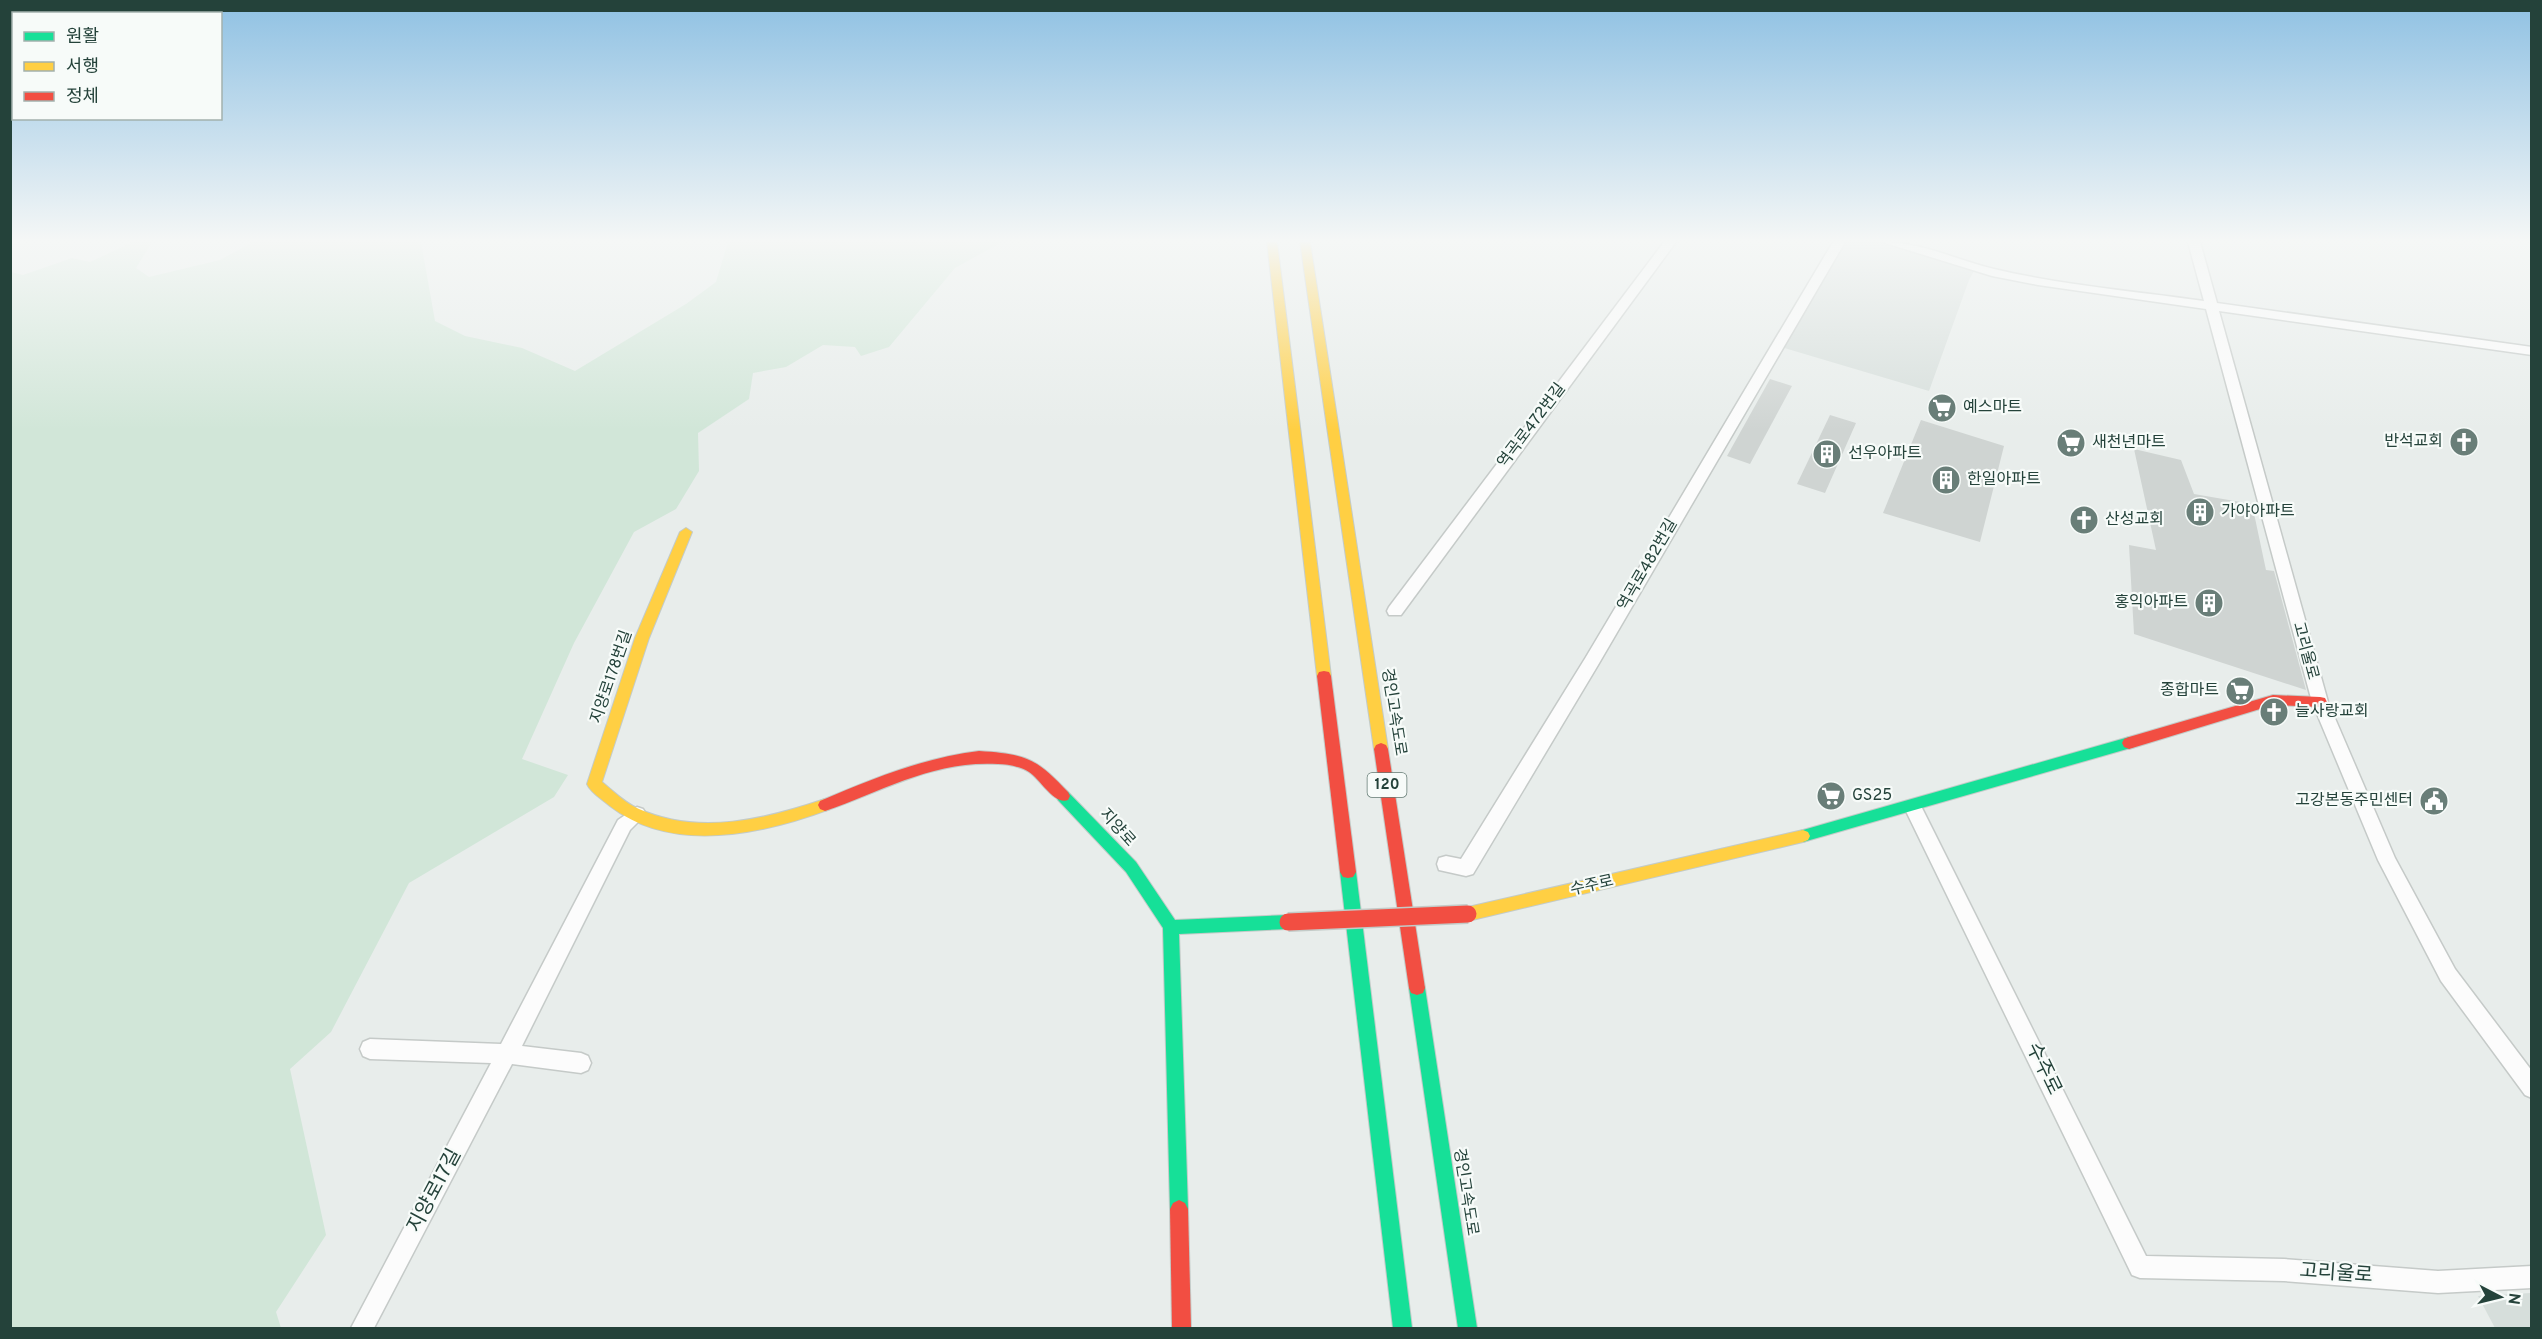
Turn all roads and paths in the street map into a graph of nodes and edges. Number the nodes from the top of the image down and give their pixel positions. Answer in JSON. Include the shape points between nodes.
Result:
{"nodes":[{"id":1,"x":1280,"y":304,"type":"edge"},
{"id":2,"x":1314,"y":304,"type":"edge"},
{"id":3,"x":1623,"y":304,"type":"edge"},
{"id":4,"x":1802,"y":304,"type":"edge"},
{"id":5,"x":2201,"y":304,"type":"edge"},
{"id":6,"x":2211,"y":306,"type":"junction"},
{"id":7,"x":2532,"y":351,"type":"edge"},
{"id":8,"x":686,"y":532,"type":"dead end"},
{"id":9,"x":1395,"y":611,"type":"dead end"},
{"id":10,"x":2319,"y":702,"type":"junction"},
{"id":11,"x":1913,"y":807,"type":"junction"},
{"id":12,"x":637,"y":814,"type":"junction"},
{"id":13,"x":1446,"y":864,"type":"dead end"},
{"id":14,"x":1171,"y":927,"type":"junction"},
{"id":15,"x":370,"y":1048,"type":"dead end"},
{"id":16,"x":507,"y":1054,"type":"junction"},
{"id":17,"x":581,"y":1063,"type":"dead end"},
{"id":18,"x":2532,"y":1088,"type":"edge"},
{"id":19,"x":2140,"y":1267,"type":"joint"},
{"id":20,"x":2532,"y":1277,"type":"edge"},
{"id":21,"x":362,"y":1329,"type":"edge"},
{"id":22,"x":1182,"y":1329,"type":"edge"},
{"id":23,"x":1403,"y":1329,"type":"edge"},
{"id":24,"x":1468,"y":1329,"type":"edge"}],
"edges":[{"from":1,"to":23,"type":"main road"},
{"from":2,"to":24,"type":"main road","name":"경인고속도로","number":"120"},
{"from":3,"to":9,"type":"street","name":"역곡로472번길"},
{"from":4,"to":13,"type":"street","name":"역곡로482번길","via":[[1466,868]]},
{"from":5,"to":6,"type":"street"},
{"from":6,"to":7,"type":"street"},
{"from":6,"to":10,"type":"street","name":"고리울로"},
{"from":8,"to":12,"type":"main road","name":"지양로178번길","via":[[642,638],[594,784]]},
{"from":10,"to":11,"type":"main road","name":"수주로","via":[[2273,700]]},
{"from":10,"to":18,"type":"street","name":"고리울로","via":[[2387,860],[2448,975]]},
{"from":11,"to":14,"type":"main road","name":"수주로","bridge":true,"via":[[1835,829],[1468,914]]},
{"from":11,"to":19,"type":"street","name":"수주로"},
{"from":12,"to":14,"type":"main road","name":"지양로","via":[[683,828],[737,828],[792,817],[936,762],[994,757],[1030,765],[1101,832],[1158,902]]},
{"from":12,"to":16,"type":"street","name":"지양로17길","via":[[624,825]]},
{"from":14,"to":22,"type":"main road","name":"지양로"},
{"from":15,"to":16,"type":"street"},
{"from":16,"to":17,"type":"street"},
{"from":16,"to":21,"type":"street","name":"지양로17길"},
{"from":19,"to":20,"type":"street","name":"고리울로","via":[[2284,1270],[2438,1282]]}]}
